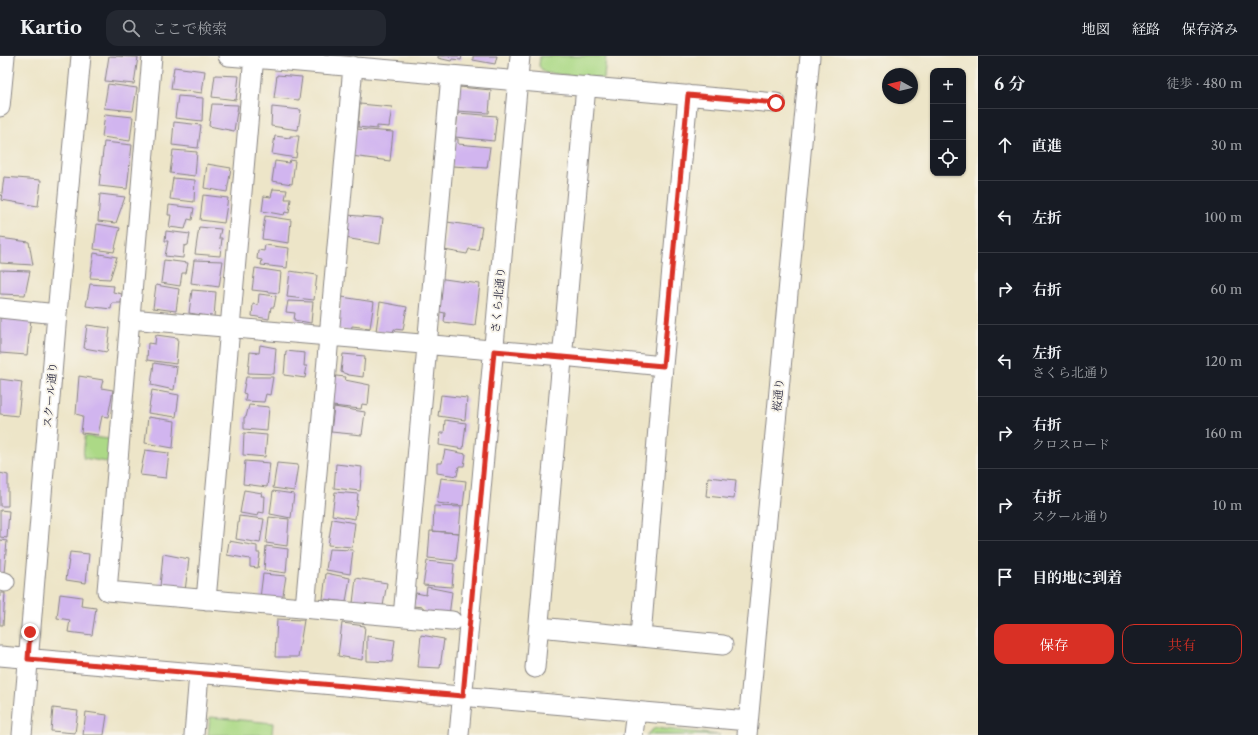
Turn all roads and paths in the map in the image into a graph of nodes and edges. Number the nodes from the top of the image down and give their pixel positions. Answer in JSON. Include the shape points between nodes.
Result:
{"nodes":[{"id":1,"x":5,"y":56,"type":"edge"},
{"id":2,"x":81,"y":56,"type":"edge"},
{"id":3,"x":152,"y":56,"type":"edge"},
{"id":4,"x":228,"y":56,"type":"edge"},
{"id":5,"x":520,"y":56,"type":"edge"},
{"id":6,"x":810,"y":56,"type":"edge"},
{"id":7,"x":254,"y":57,"type":"edge"},
{"id":8,"x":353,"y":66,"type":"junction"},
{"id":9,"x":451,"y":75,"type":"junction"},
{"id":10,"x":518,"y":80,"type":"junction"},
{"id":11,"x":586,"y":86,"type":"junction"},
{"id":12,"x":688,"y":95,"type":"junction"},
{"id":13,"x":776,"y":103,"type":"dead end"},
{"id":14,"x":0,"y":107,"type":"edge"},
{"id":15,"x":0,"y":308,"type":"edge"},
{"id":16,"x":57,"y":314,"type":"junction"},
{"id":17,"x":130,"y":319,"type":"junction"},
{"id":18,"x":230,"y":328,"type":"junction"},
{"id":19,"x":329,"y":336,"type":"junction"},
{"id":20,"x":427,"y":345,"type":"junction"},
{"id":21,"x":494,"y":351,"type":"junction"},
{"id":22,"x":562,"y":356,"type":"junction"},
{"id":23,"x":663,"y":366,"type":"junction"},
{"id":24,"x":206,"y":600,"type":"junction"},
{"id":25,"x":305,"y":608,"type":"junction"},
{"id":26,"x":403,"y":617,"type":"junction"},
{"id":27,"x":452,"y":621,"type":"dead end"},
{"id":28,"x":539,"y":627,"type":"junction"},
{"id":29,"x":641,"y":636,"type":"junction"},
{"id":30,"x":723,"y":645,"type":"dead end"},
{"id":31,"x":0,"y":656,"type":"edge"},
{"id":32,"x":28,"y":659,"type":"junction"},
{"id":33,"x":535,"y":668,"type":"dead end"},
{"id":34,"x":199,"y":674,"type":"junction"},
{"id":35,"x":463,"y":696,"type":"junction"},
{"id":36,"x":636,"y":711,"type":"junction"},
{"id":37,"x":748,"y":728,"type":"edge"},
{"id":38,"x":22,"y":735,"type":"edge"},
{"id":39,"x":194,"y":735,"type":"edge"},
{"id":40,"x":459,"y":735,"type":"edge"},
{"id":41,"x":633,"y":735,"type":"edge"}],
"edges":[{"from":1,"to":14,"type":"street"},
{"from":2,"to":16,"type":"street","name":"スクール通り"},
{"from":3,"to":17,"type":"street"},
{"from":4,"to":7,"type":"street"},
{"from":5,"to":10,"type":"street","name":"さくら北通り"},
{"from":6,"to":37,"type":"street","name":"桜通り"},
{"from":7,"to":8,"type":"street"},
{"from":7,"to":18,"type":"street"},
{"from":8,"to":9,"type":"street"},
{"from":8,"to":19,"type":"street"},
{"from":9,"to":10,"type":"street"},
{"from":9,"to":20,"type":"street"},
{"from":10,"to":11,"type":"street"},
{"from":10,"to":21,"type":"street","name":"さくら北通り"},
{"from":11,"to":12,"type":"street"},
{"from":11,"to":22,"type":"street"},
{"from":12,"to":13,"type":"street"},
{"from":12,"to":23,"type":"street"},
{"from":15,"to":16,"type":"street"},
{"from":16,"to":32,"type":"street","name":"スクール通り"},
{"from":17,"to":18,"type":"street"},
{"from":17,"to":24,"type":"street","via":[[107,591]]},
{"from":18,"to":19,"type":"street"},
{"from":18,"to":24,"type":"street"},
{"from":19,"to":20,"type":"street"},
{"from":19,"to":25,"type":"street"},
{"from":20,"to":21,"type":"street"},
{"from":20,"to":26,"type":"street"},
{"from":21,"to":22,"type":"street"},
{"from":21,"to":35,"type":"street","name":"さくら北通り"},
{"from":22,"to":23,"type":"street"},
{"from":22,"to":28,"type":"street"},
{"from":23,"to":29,"type":"street"},
{"from":24,"to":25,"type":"street"},
{"from":25,"to":26,"type":"street"},
{"from":26,"to":27,"type":"street"},
{"from":28,"to":29,"type":"street"},
{"from":28,"to":33,"type":"street"},
{"from":29,"to":30,"type":"street"},
{"from":31,"to":32,"type":"street"},
{"from":32,"to":34,"type":"street"},
{"from":32,"to":38,"type":"street","name":"スクール通り"},
{"from":34,"to":35,"type":"street"},
{"from":34,"to":39,"type":"street"},
{"from":35,"to":36,"type":"street"},
{"from":35,"to":40,"type":"street","name":"さくら北通り"},
{"from":36,"to":37,"type":"street"},
{"from":36,"to":41,"type":"street"}]}
